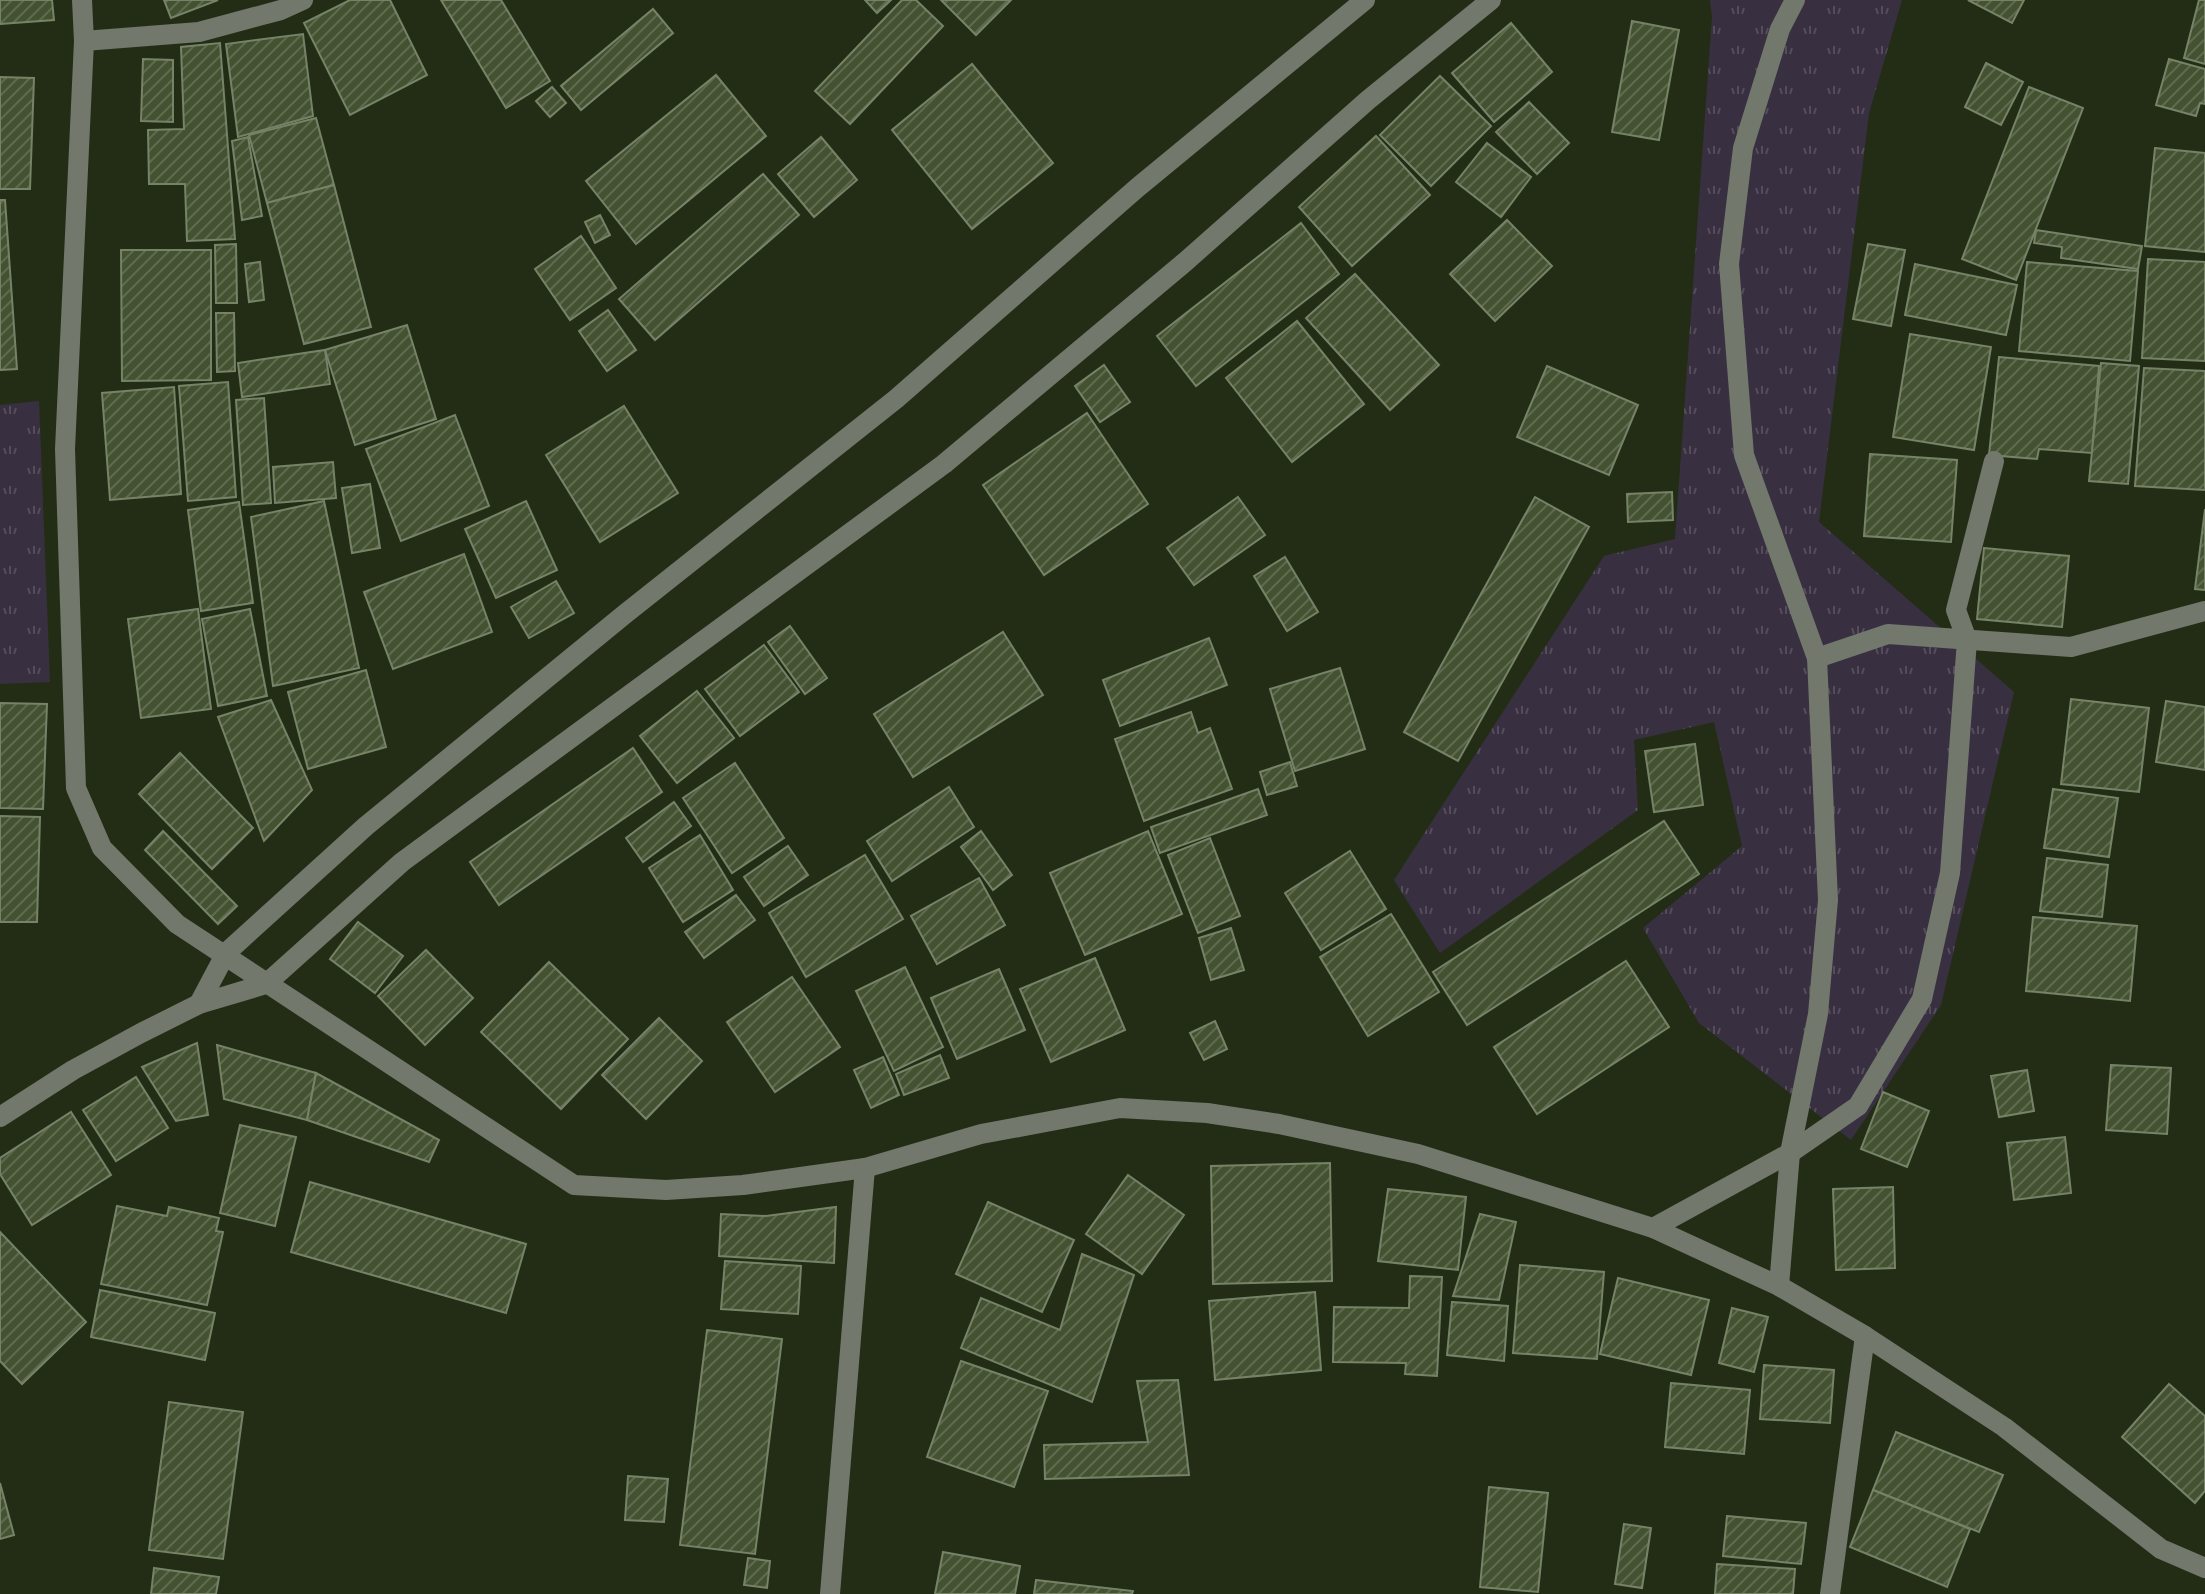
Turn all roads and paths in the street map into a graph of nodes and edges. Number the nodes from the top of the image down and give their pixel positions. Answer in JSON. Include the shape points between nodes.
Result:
{"nodes":[{"id":1,"x":82,"y":0,"type":"edge"},
{"id":2,"x":303,"y":0,"type":"edge"},
{"id":3,"x":1365,"y":0,"type":"edge"},
{"id":4,"x":1491,"y":0,"type":"edge"},
{"id":5,"x":1795,"y":0,"type":"edge"},
{"id":6,"x":84,"y":41,"type":"junction"},
{"id":7,"x":1994,"y":461,"type":"dead end"},
{"id":8,"x":2205,"y":611,"type":"edge"},
{"id":9,"x":1967,"y":640,"type":"junction"},
{"id":10,"x":1817,"y":658,"type":"junction"},
{"id":11,"x":226,"y":953,"type":"junction"},
{"id":12,"x":266,"y":984,"type":"junction"},
{"id":13,"x":199,"y":1004,"type":"junction"},
{"id":14,"x":2,"y":1110,"type":"edge"},
{"id":15,"x":1790,"y":1153,"type":"junction"},
{"id":16,"x":865,"y":1168,"type":"junction"},
{"id":17,"x":1653,"y":1228,"type":"junction"},
{"id":18,"x":1779,"y":1286,"type":"junction"},
{"id":19,"x":1865,"y":1336,"type":"junction"},
{"id":20,"x":2205,"y":1568,"type":"edge"},
{"id":21,"x":830,"y":1594,"type":"edge"},
{"id":22,"x":1830,"y":1594,"type":"edge"}],
"edges":[{"from":1,"to":6,"type":"street"},
{"from":2,"to":6,"type":"street","via":[[199,32]]},
{"from":3,"to":11,"type":"street","via":[[1137,188],[896,399],[366,826]]},
{"from":4,"to":12,"type":"street","via":[[944,464],[402,862]]},
{"from":5,"to":10,"type":"street","via":[[1780,29],[1743,148],[1729,264],[1744,455]]},
{"from":6,"to":11,"type":"street","via":[[65,449],[76,788],[102,848],[177,924]]},
{"from":7,"to":9,"type":"street","via":[[1956,610]]},
{"from":8,"to":9,"type":"street","via":[[2071,647]]},
{"from":9,"to":10,"type":"street","via":[[1888,634]]},
{"from":9,"to":15,"type":"street","via":[[1950,873],[1922,999],[1858,1106]]},
{"from":10,"to":15,"type":"street","via":[[1828,900],[1818,1014]]},
{"from":11,"to":12,"type":"street"},
{"from":11,"to":13,"type":"street"},
{"from":12,"to":13,"type":"street"},
{"from":12,"to":16,"type":"street","via":[[574,1185],[666,1190]]},
{"from":13,"to":14,"type":"street"},
{"from":15,"to":17,"type":"street"},
{"from":15,"to":18,"type":"street"},
{"from":16,"to":17,"type":"street","via":[[981,1134],[1120,1108],[1207,1113],[1418,1154]]},
{"from":16,"to":21,"type":"street"},
{"from":17,"to":18,"type":"street"},
{"from":18,"to":19,"type":"street"},
{"from":19,"to":20,"type":"street","via":[[2004,1427],[2161,1549]]},
{"from":19,"to":22,"type":"street"}]}
